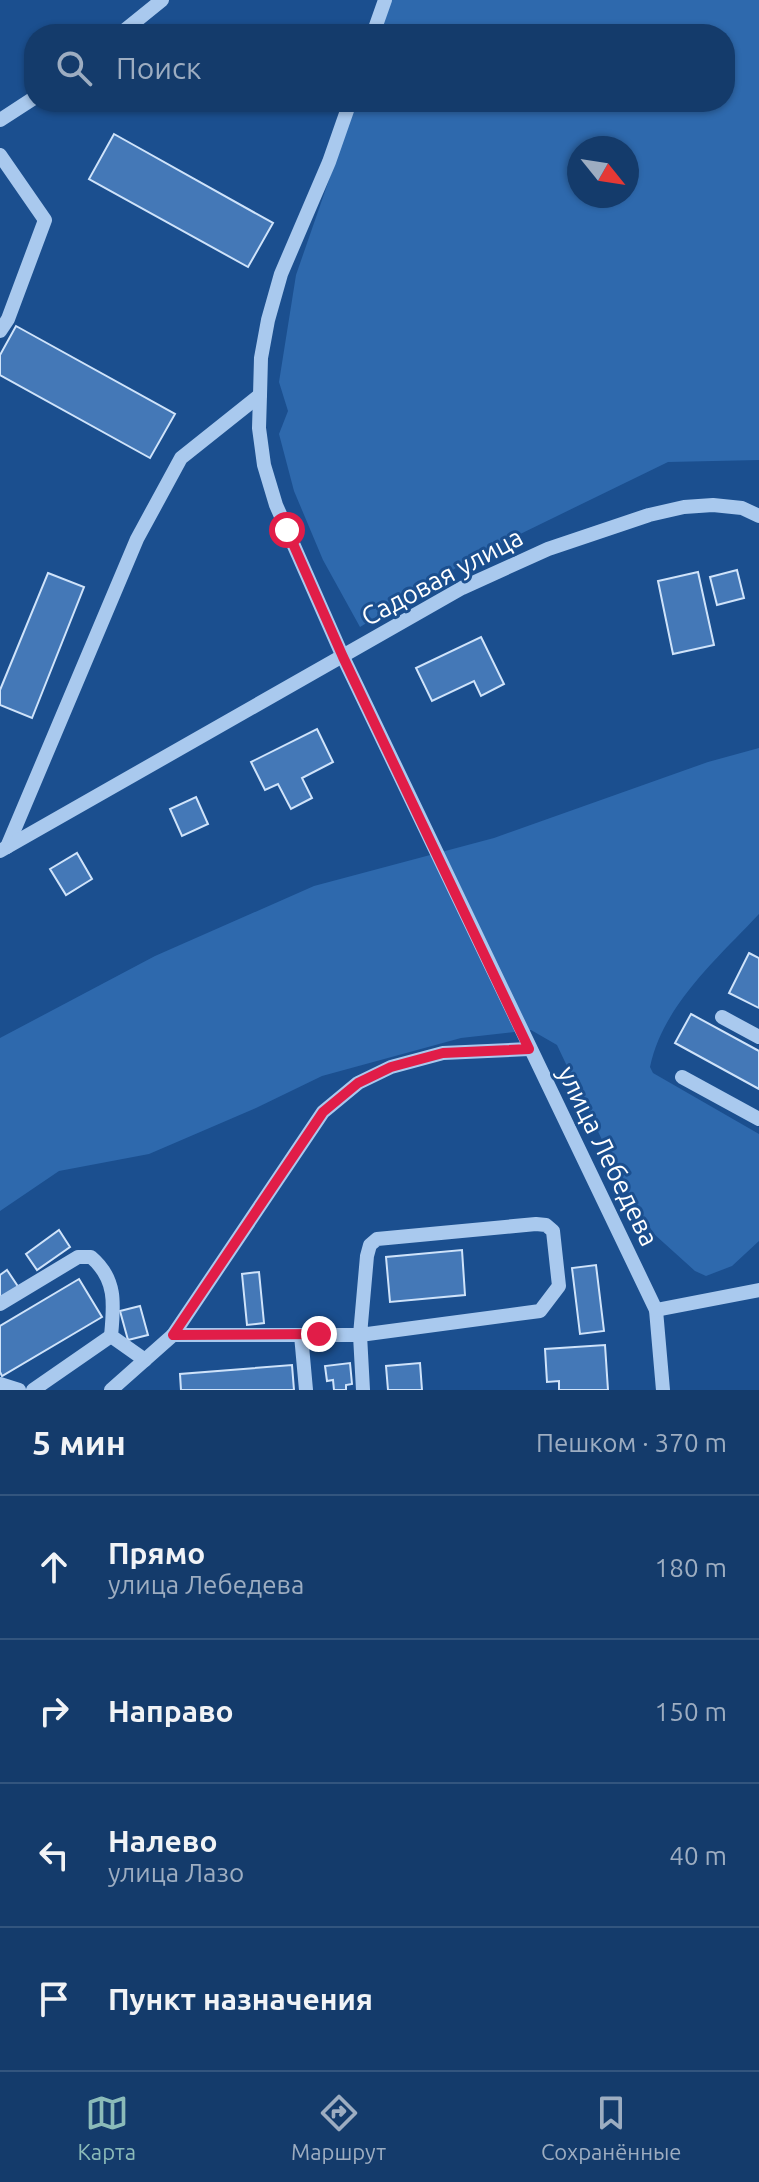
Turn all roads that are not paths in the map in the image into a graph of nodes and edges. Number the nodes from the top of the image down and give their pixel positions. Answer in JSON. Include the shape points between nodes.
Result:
{"nodes":[{"id":1,"x":162,"y":0,"type":"edge"},
{"id":2,"x":385,"y":0,"type":"edge"},
{"id":3,"x":132,"y":24,"type":"edge"},
{"id":4,"x":377,"y":24,"type":"edge"},
{"id":5,"x":24,"y":104,"type":"edge"},
{"id":6,"x":346,"y":112,"type":"edge"},
{"id":7,"x":0,"y":120,"type":"edge"},
{"id":8,"x":0,"y":155,"type":"edge"},
{"id":9,"x":0,"y":331,"type":"edge"},
{"id":10,"x":260,"y":395,"type":"junction"},
{"id":11,"x":759,"y":516,"type":"edge"},
{"id":12,"x":343,"y":657,"type":"junction"},
{"id":13,"x":3,"y":849,"type":"edge"},
{"id":14,"x":722,"y":1017,"type":"dead end"},
{"id":15,"x":759,"y":1037,"type":"edge"},
{"id":16,"x":529,"y":1049,"type":"junction"},
{"id":17,"x":682,"y":1077,"type":"dead end"},
{"id":18,"x":759,"y":1119,"type":"edge"},
{"id":19,"x":759,"y":1290,"type":"edge"},
{"id":20,"x":0,"y":1304,"type":"edge"},
{"id":21,"x":656,"y":1310,"type":"junction"},
{"id":22,"x":173,"y":1335,"type":"junction"},
{"id":23,"x":301,"y":1335,"type":"junction"},
{"id":24,"x":360,"y":1335,"type":"junction"},
{"id":25,"x":111,"y":1336,"type":"junction"},
{"id":26,"x":145,"y":1360,"type":"junction"},
{"id":27,"x":0,"y":1384,"type":"edge"},
{"id":28,"x":19,"y":1390,"type":"edge"},
{"id":29,"x":33,"y":1390,"type":"edge"},
{"id":30,"x":111,"y":1390,"type":"edge"},
{"id":31,"x":306,"y":1390,"type":"edge"},
{"id":32,"x":363,"y":1390,"type":"edge"},
{"id":33,"x":663,"y":1390,"type":"edge"}],
"edges":[{"from":1,"to":3,"type":"street"},
{"from":2,"to":4,"type":"street"},
{"from":5,"to":7,"type":"street"},
{"from":6,"to":10,"type":"street","name":"улица Лебедева","via":[[281,274],[261,358]]},
{"from":8,"to":9,"type":"street","via":[[45,220]]},
{"from":10,"to":12,"type":"street","name":"улица Лебедева","via":[[259,428],[272,492]]},
{"from":10,"to":13,"type":"street","via":[[181,458],[137,539]]},
{"from":11,"to":12,"type":"street","name":"Садовая улица","via":[[742,508],[684,507],[548,549],[462,588]]},
{"from":12,"to":13,"type":"street","name":"Садовая улица"},
{"from":12,"to":16,"type":"street","name":"улица Лебедева"},
{"from":14,"to":15,"type":"street"},
{"from":16,"to":21,"type":"street","name":"улица Лебедева"},
{"from":16,"to":22,"type":"street","via":[[443,1053],[391,1067],[358,1083],[323,1112]]},
{"from":17,"to":18,"type":"street"},
{"from":19,"to":21,"type":"street"},
{"from":20,"to":25,"type":"street","via":[[78,1257],[91,1257],[111,1283]]},
{"from":21,"to":33,"type":"street","name":"улица Лебедева"},
{"from":22,"to":23,"type":"street"},
{"from":22,"to":26,"type":"street"},
{"from":23,"to":24,"type":"street"},
{"from":23,"to":31,"type":"street"},
{"from":24,"to":24,"type":"street","via":[[540,1311],[559,1286],[553,1231],[536,1224],[377,1239],[367,1256]]},
{"from":24,"to":32,"type":"street"},
{"from":25,"to":26,"type":"street"},
{"from":25,"to":29,"type":"street"},
{"from":26,"to":30,"type":"street"},
{"from":27,"to":28,"type":"street"}]}
